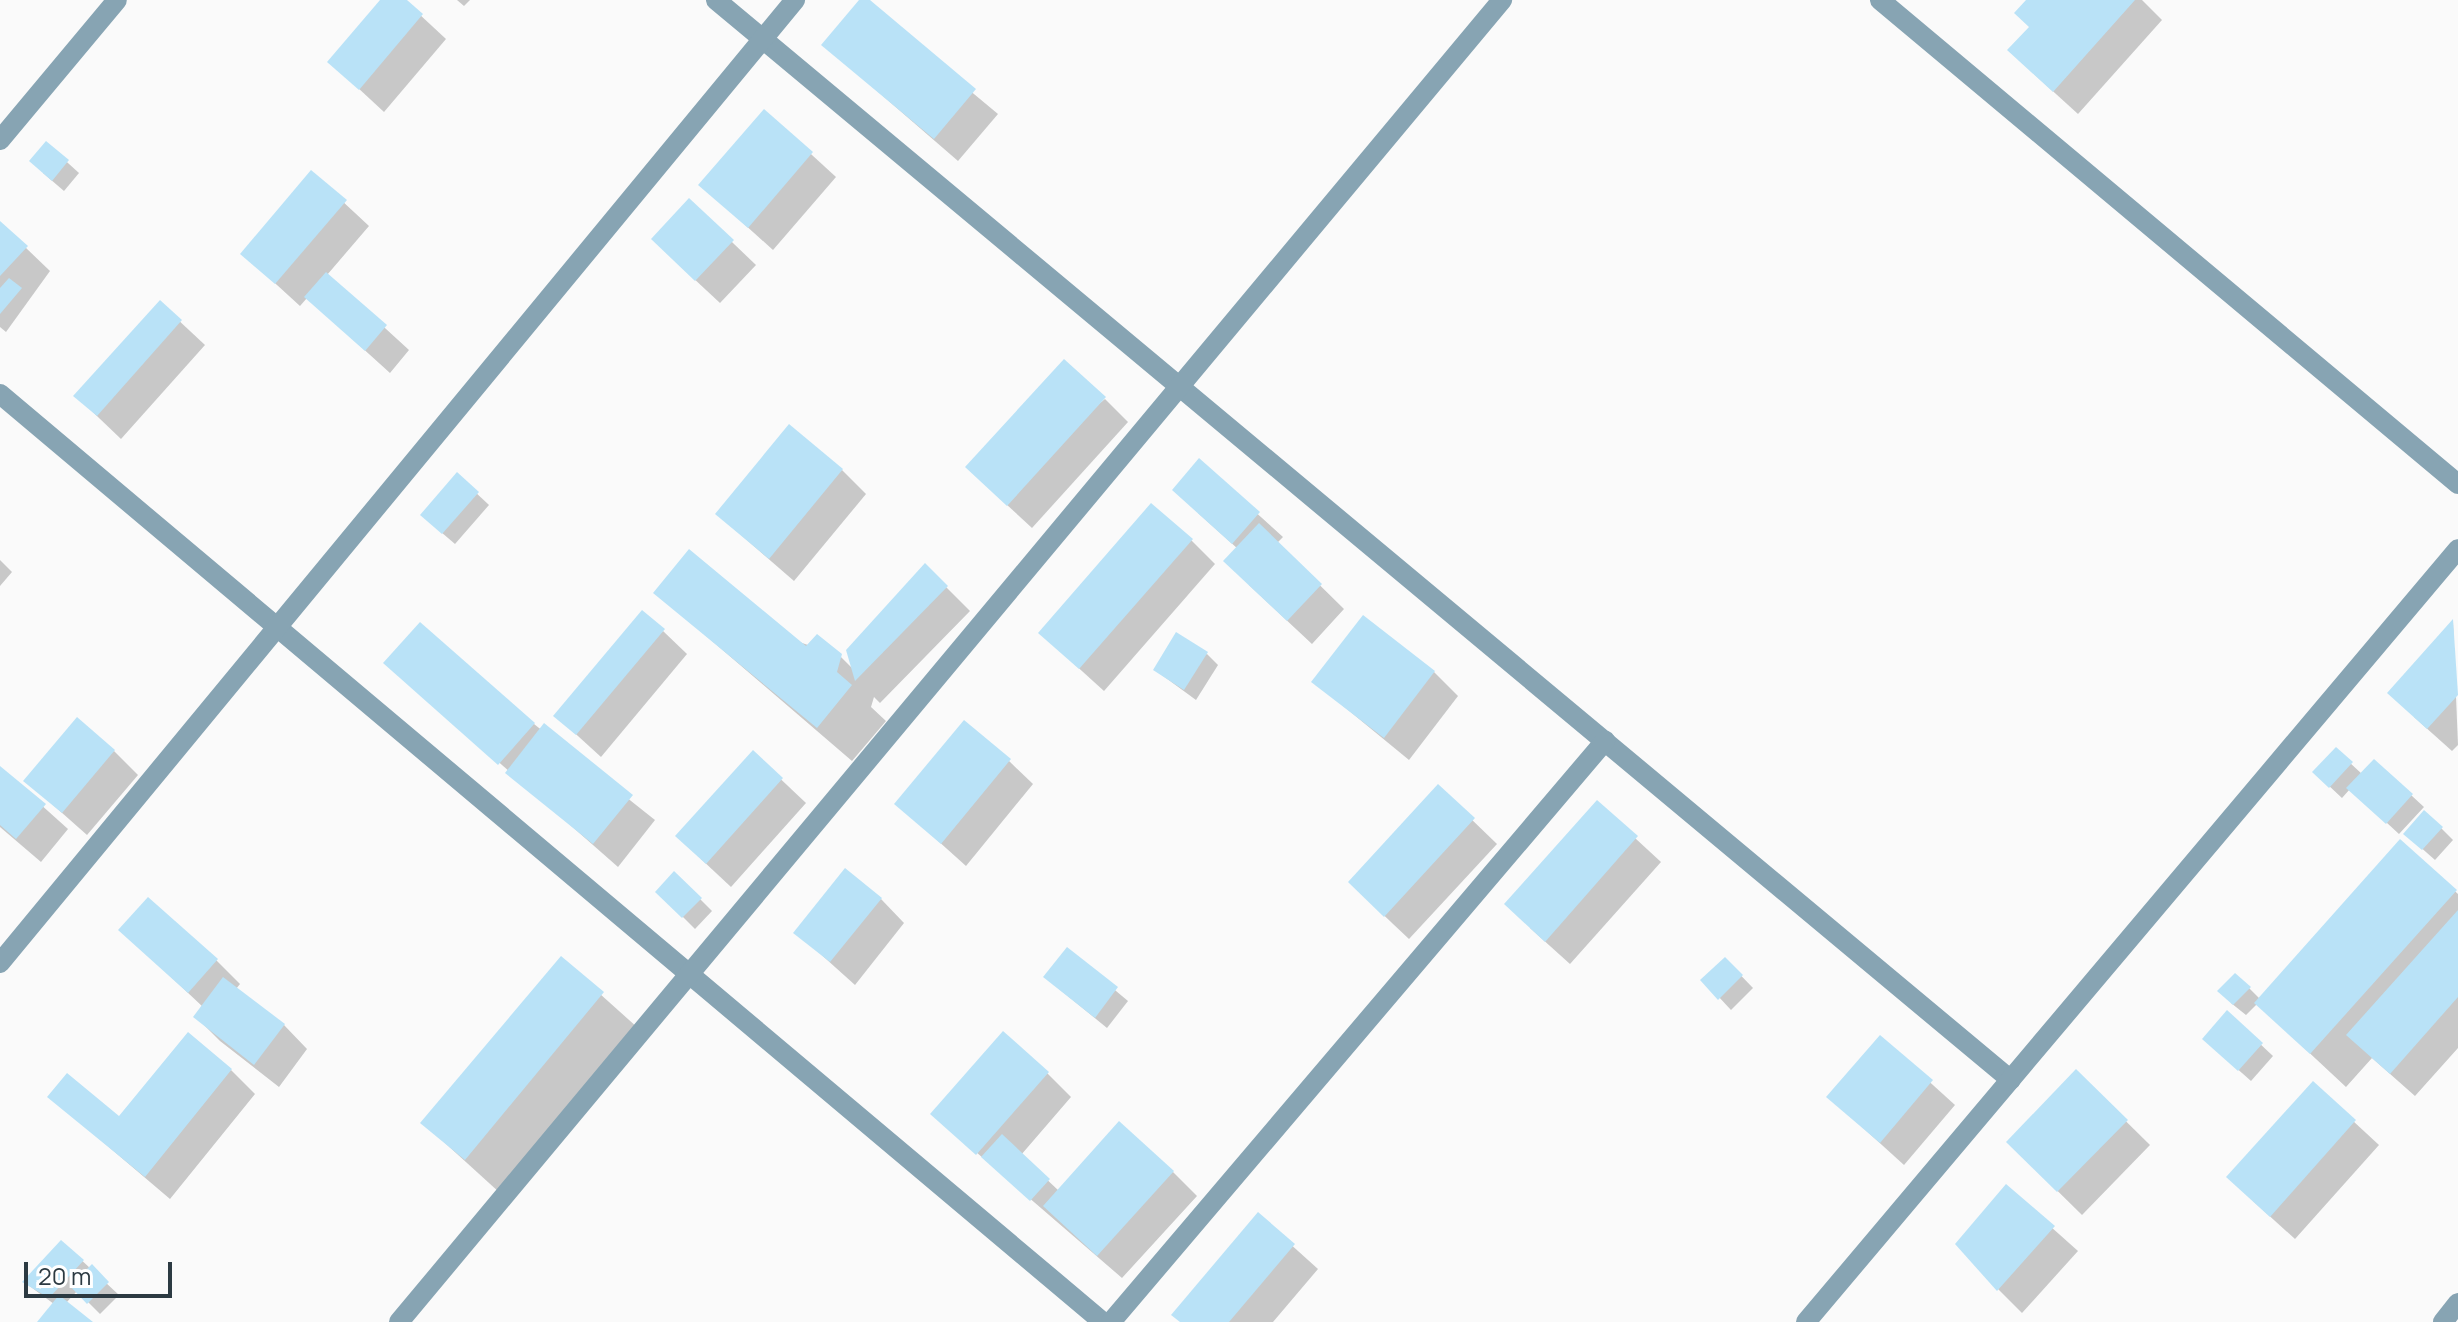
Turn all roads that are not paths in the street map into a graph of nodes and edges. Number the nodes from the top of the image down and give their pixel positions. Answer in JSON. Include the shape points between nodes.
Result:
{"nodes":[{"id":1,"x":117,"y":0,"type":"edge"},
{"id":2,"x":716,"y":0,"type":"edge"},
{"id":3,"x":795,"y":0,"type":"edge"},
{"id":4,"x":1502,"y":0,"type":"edge"},
{"id":5,"x":1880,"y":0,"type":"edge"},
{"id":6,"x":763,"y":39,"type":"junction"},
{"id":7,"x":0,"y":140,"type":"edge"},
{"id":8,"x":1179,"y":387,"type":"junction"},
{"id":9,"x":0,"y":394,"type":"edge"},
{"id":10,"x":2458,"y":484,"type":"edge"},
{"id":11,"x":2458,"y":549,"type":"edge"},
{"id":12,"x":277,"y":627,"type":"junction"},
{"id":13,"x":1605,"y":741,"type":"junction"},
{"id":14,"x":0,"y":963,"type":"edge"},
{"id":15,"x":689,"y":974,"type":"junction"},
{"id":16,"x":2011,"y":1080,"type":"junction"},
{"id":17,"x":2458,"y":1303,"type":"edge"},
{"id":18,"x":399,"y":1322,"type":"edge"},
{"id":19,"x":1103,"y":1322,"type":"edge"},
{"id":20,"x":1111,"y":1322,"type":"edge"},
{"id":21,"x":1806,"y":1322,"type":"edge"},
{"id":22,"x":2443,"y":1322,"type":"edge"}],
"edges":[{"from":1,"to":7,"type":"street"},
{"from":2,"to":6,"type":"street"},
{"from":3,"to":6,"type":"street"},
{"from":4,"to":8,"type":"street"},
{"from":5,"to":10,"type":"street"},
{"from":6,"to":8,"type":"street"},
{"from":6,"to":12,"type":"street"},
{"from":8,"to":13,"type":"street"},
{"from":8,"to":15,"type":"street"},
{"from":9,"to":12,"type":"street"},
{"from":11,"to":16,"type":"street"},
{"from":12,"to":14,"type":"street"},
{"from":12,"to":15,"type":"street"},
{"from":13,"to":16,"type":"street"},
{"from":13,"to":20,"type":"street"},
{"from":15,"to":18,"type":"street"},
{"from":15,"to":19,"type":"street"},
{"from":16,"to":21,"type":"street"},
{"from":17,"to":22,"type":"street"}]}
